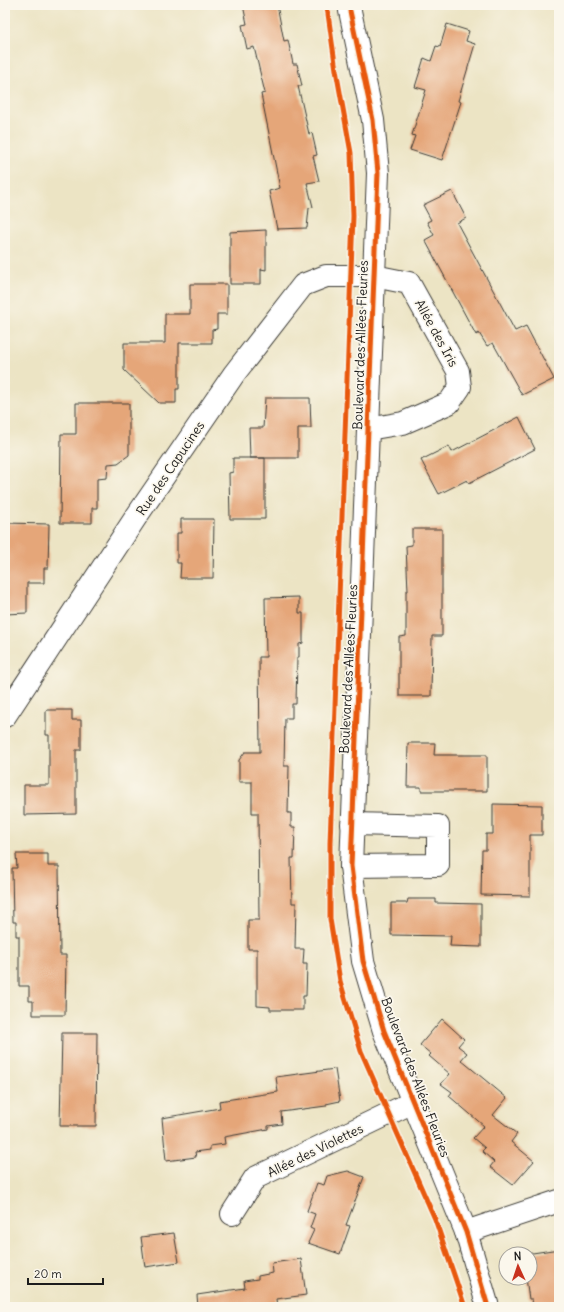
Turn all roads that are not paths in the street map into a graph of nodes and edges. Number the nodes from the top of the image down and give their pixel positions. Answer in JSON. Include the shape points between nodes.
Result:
{"nodes":[{"id":1,"x":350,"y":11,"type":"dead end"},
{"id":2,"x":374,"y":276,"type":"junction"},
{"id":3,"x":368,"y":429,"type":"junction"},
{"id":4,"x":5,"y":716,"type":"edge"},
{"id":5,"x":352,"y":824,"type":"junction"},
{"id":6,"x":351,"y":866,"type":"junction"},
{"id":7,"x":413,"y":1102,"type":"junction"},
{"id":8,"x":559,"y":1201,"type":"edge"},
{"id":9,"x":232,"y":1214,"type":"dead end"},
{"id":10,"x":466,"y":1232,"type":"junction"},
{"id":11,"x":488,"y":1307,"type":"edge"}],
"edges":[{"from":1,"to":2,"type":"street","name":"Boulevard des Allées Fleuries","via":[[373,120],[378,173]]},
{"from":2,"to":3,"type":"street","name":"Boulevard des Allées Fleuries"},
{"from":2,"to":3,"type":"street","name":"Allée des Iris","via":[[409,283],[458,371],[460,387],[449,403],[403,423]]},
{"from":2,"to":4,"type":"street","name":"Rue des Capucines","via":[[326,276],[303,285],[230,380]]},
{"from":3,"to":5,"type":"street","name":"Boulevard des Allées Fleuries"},
{"from":5,"to":6,"type":"street","name":"Boulevard des Allées Fleuries"},
{"from":5,"to":6,"type":"street","via":[[438,826],[438,865]]},
{"from":6,"to":7,"type":"street","name":"Boulevard des Allées Fleuries","via":[[363,961],[384,1031]]},
{"from":7,"to":9,"type":"street","name":"Allée des Violettes","via":[[255,1178]]},
{"from":7,"to":10,"type":"street","name":"Boulevard des Allées Fleuries"},
{"from":8,"to":10,"type":"street"},
{"from":10,"to":11,"type":"street","name":"Boulevard des Allées Fleuries"}]}
